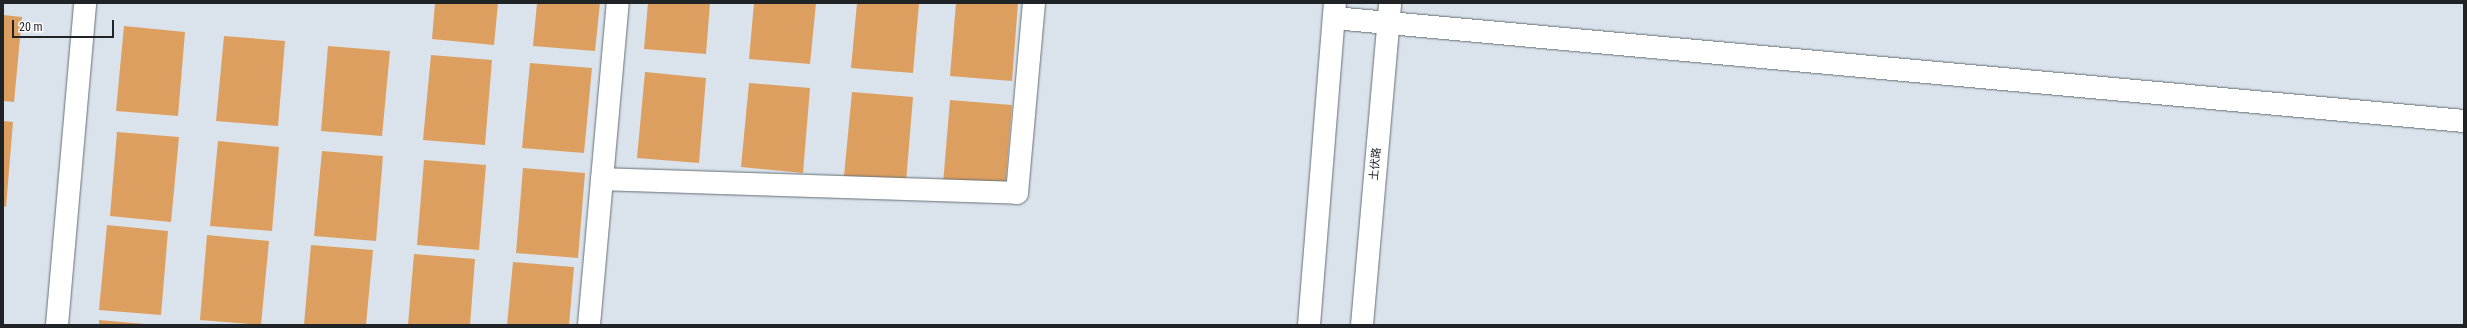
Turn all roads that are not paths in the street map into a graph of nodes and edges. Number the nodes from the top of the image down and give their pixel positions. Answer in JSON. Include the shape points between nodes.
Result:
{"nodes":[{"id":1,"x":85,"y":3,"type":"edge"},
{"id":2,"x":618,"y":3,"type":"edge"},
{"id":3,"x":1034,"y":3,"type":"edge"},
{"id":4,"x":1335,"y":11,"type":"edge"},
{"id":5,"x":1389,"y":13,"type":"edge"},
{"id":6,"x":2464,"y":121,"type":"edge"},
{"id":7,"x":602,"y":179,"type":"junction"},
{"id":8,"x":57,"y":325,"type":"edge"},
{"id":9,"x":589,"y":325,"type":"edge"},
{"id":10,"x":1309,"y":325,"type":"edge"},
{"id":11,"x":1362,"y":325,"type":"edge"}],
"edges":[{"from":1,"to":8,"type":"street"},
{"from":2,"to":7,"type":"street"},
{"from":3,"to":7,"type":"street","via":[[1017,192]]},
{"from":4,"to":5,"type":"street"},
{"from":4,"to":10,"type":"street"},
{"from":5,"to":6,"type":"street"},
{"from":5,"to":11,"type":"street","name":"土伏路"},
{"from":7,"to":9,"type":"street"}]}
